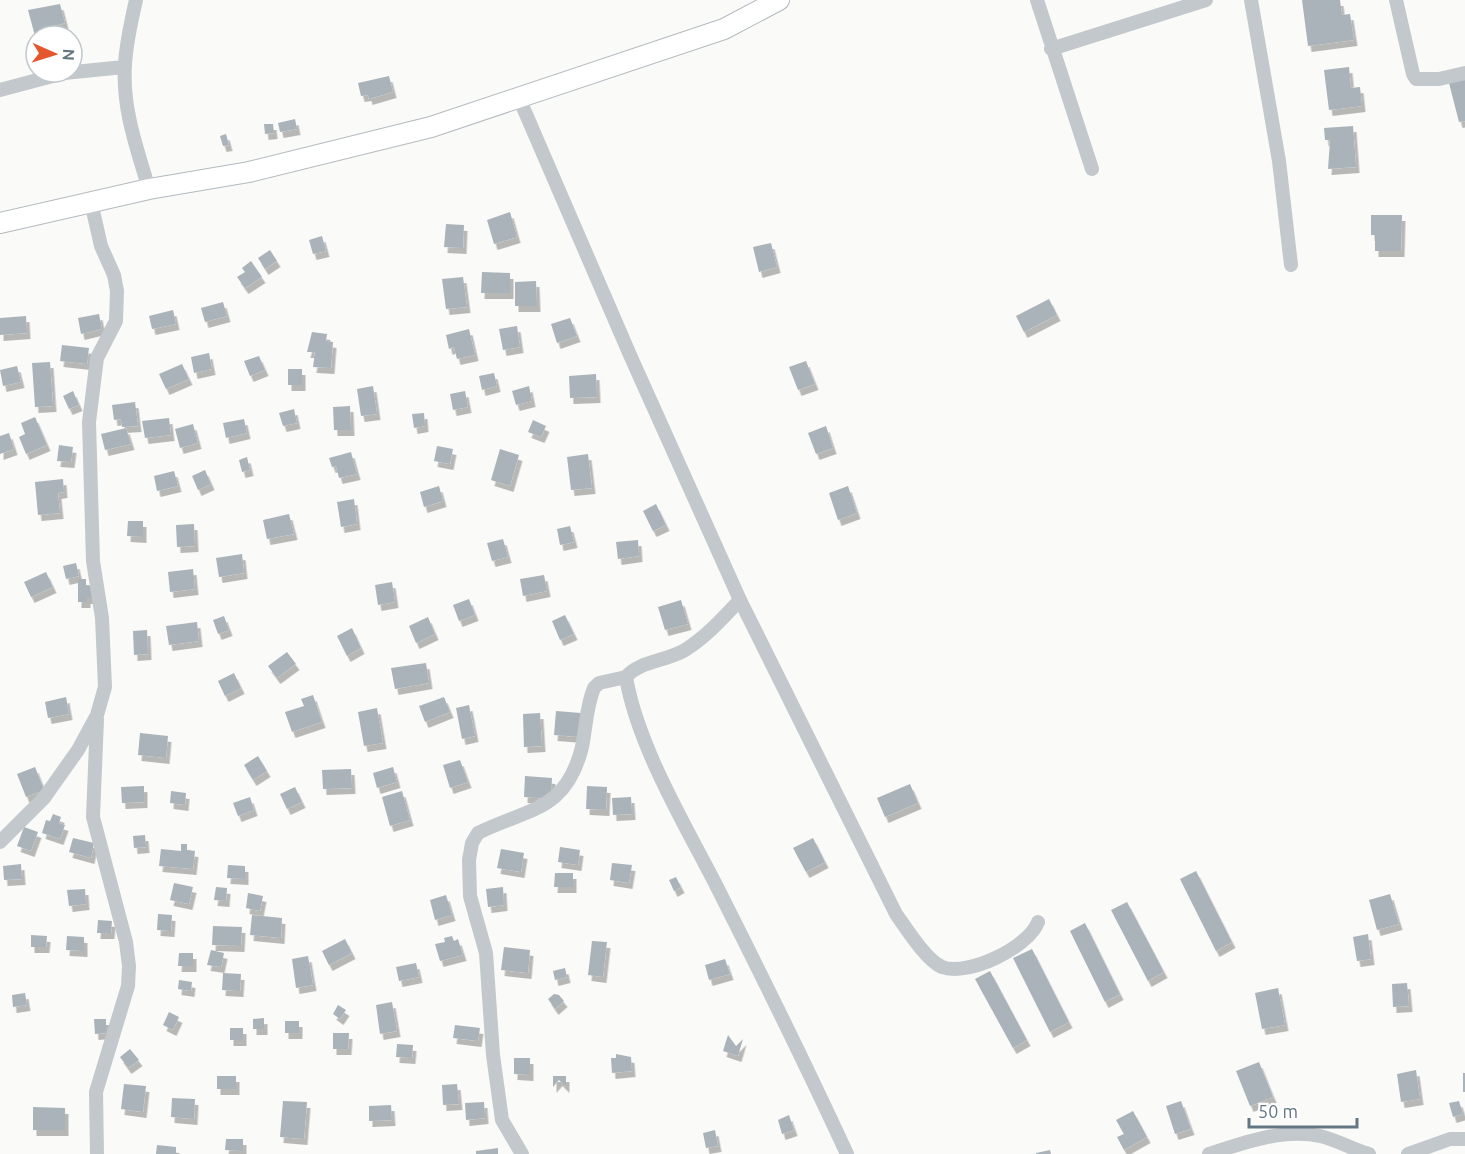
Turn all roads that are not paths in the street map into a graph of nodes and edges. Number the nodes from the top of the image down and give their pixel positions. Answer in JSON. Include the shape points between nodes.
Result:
{"nodes":[{"id":1,"x":135,"y":0,"type":"edge"},
{"id":2,"x":779,"y":0,"type":"edge"},
{"id":3,"x":1037,"y":0,"type":"edge"},
{"id":4,"x":1206,"y":0,"type":"edge"},
{"id":5,"x":1251,"y":0,"type":"edge"},
{"id":6,"x":1396,"y":0,"type":"edge"},
{"id":7,"x":1051,"y":49,"type":"junction"},
{"id":8,"x":124,"y":67,"type":"junction"},
{"id":9,"x":1465,"y":73,"type":"edge"},
{"id":10,"x":0,"y":90,"type":"edge"},
{"id":11,"x":519,"y":98,"type":"junction"},
{"id":12,"x":1092,"y":169,"type":"dead end"},
{"id":13,"x":149,"y":189,"type":"junction"},
{"id":14,"x":91,"y":202,"type":"junction"},
{"id":15,"x":0,"y":223,"type":"edge"},
{"id":16,"x":1291,"y":265,"type":"dead end"},
{"id":17,"x":740,"y":600,"type":"junction"},
{"id":18,"x":626,"y":677,"type":"junction"},
{"id":19,"x":97,"y":715,"type":"junction"},
{"id":20,"x":0,"y":842,"type":"edge"},
{"id":21,"x":1038,"y":922,"type":"dead end"},
{"id":22,"x":1465,"y":1139,"type":"edge"},
{"id":23,"x":97,"y":1154,"type":"edge"},
{"id":24,"x":522,"y":1154,"type":"edge"},
{"id":25,"x":847,"y":1154,"type":"edge"},
{"id":26,"x":1209,"y":1154,"type":"edge"},
{"id":27,"x":1369,"y":1154,"type":"edge"},
{"id":28,"x":1408,"y":1154,"type":"edge"}],
"edges":[{"from":1,"to":8,"type":"street"},
{"from":2,"to":11,"type":"main road","via":[[724,29]]},
{"from":3,"to":7,"type":"street"},
{"from":4,"to":7,"type":"street"},
{"from":5,"to":16,"type":"street","via":[[1279,161]]},
{"from":6,"to":9,"type":"street","via":[[1416,79]]},
{"from":7,"to":12,"type":"street"},
{"from":8,"to":10,"type":"street","via":[[64,73]]},
{"from":8,"to":13,"type":"street","via":[[128,119]]},
{"from":11,"to":13,"type":"main road","via":[[431,127],[249,172]]},
{"from":11,"to":17,"type":"street"},
{"from":13,"to":14,"type":"main road"},
{"from":14,"to":15,"type":"main road"},
{"from":14,"to":19,"type":"street","via":[[117,291],[116,321],[97,358],[89,422],[93,561],[102,618],[105,687]]},
{"from":17,"to":18,"type":"street","via":[[684,650],[633,669]]},
{"from":17,"to":21,"type":"street","via":[[896,914],[921,948],[942,967],[964,968],[998,958],[1025,940]]},
{"from":18,"to":24,"type":"street","via":[[599,683],[594,688],[580,753],[563,788],[551,802],[478,833],[472,843],[470,896],[486,953],[502,1120]]},
{"from":18,"to":25,"type":"street","via":[[637,723]]},
{"from":19,"to":20,"type":"street","via":[[44,798]]},
{"from":19,"to":23,"type":"street","via":[[93,817],[129,966],[128,986],[96,1092]]},
{"from":22,"to":28,"type":"street","via":[[1450,1139]]},
{"from":26,"to":27,"type":"street","via":[[1275,1136],[1304,1134]]}]}
